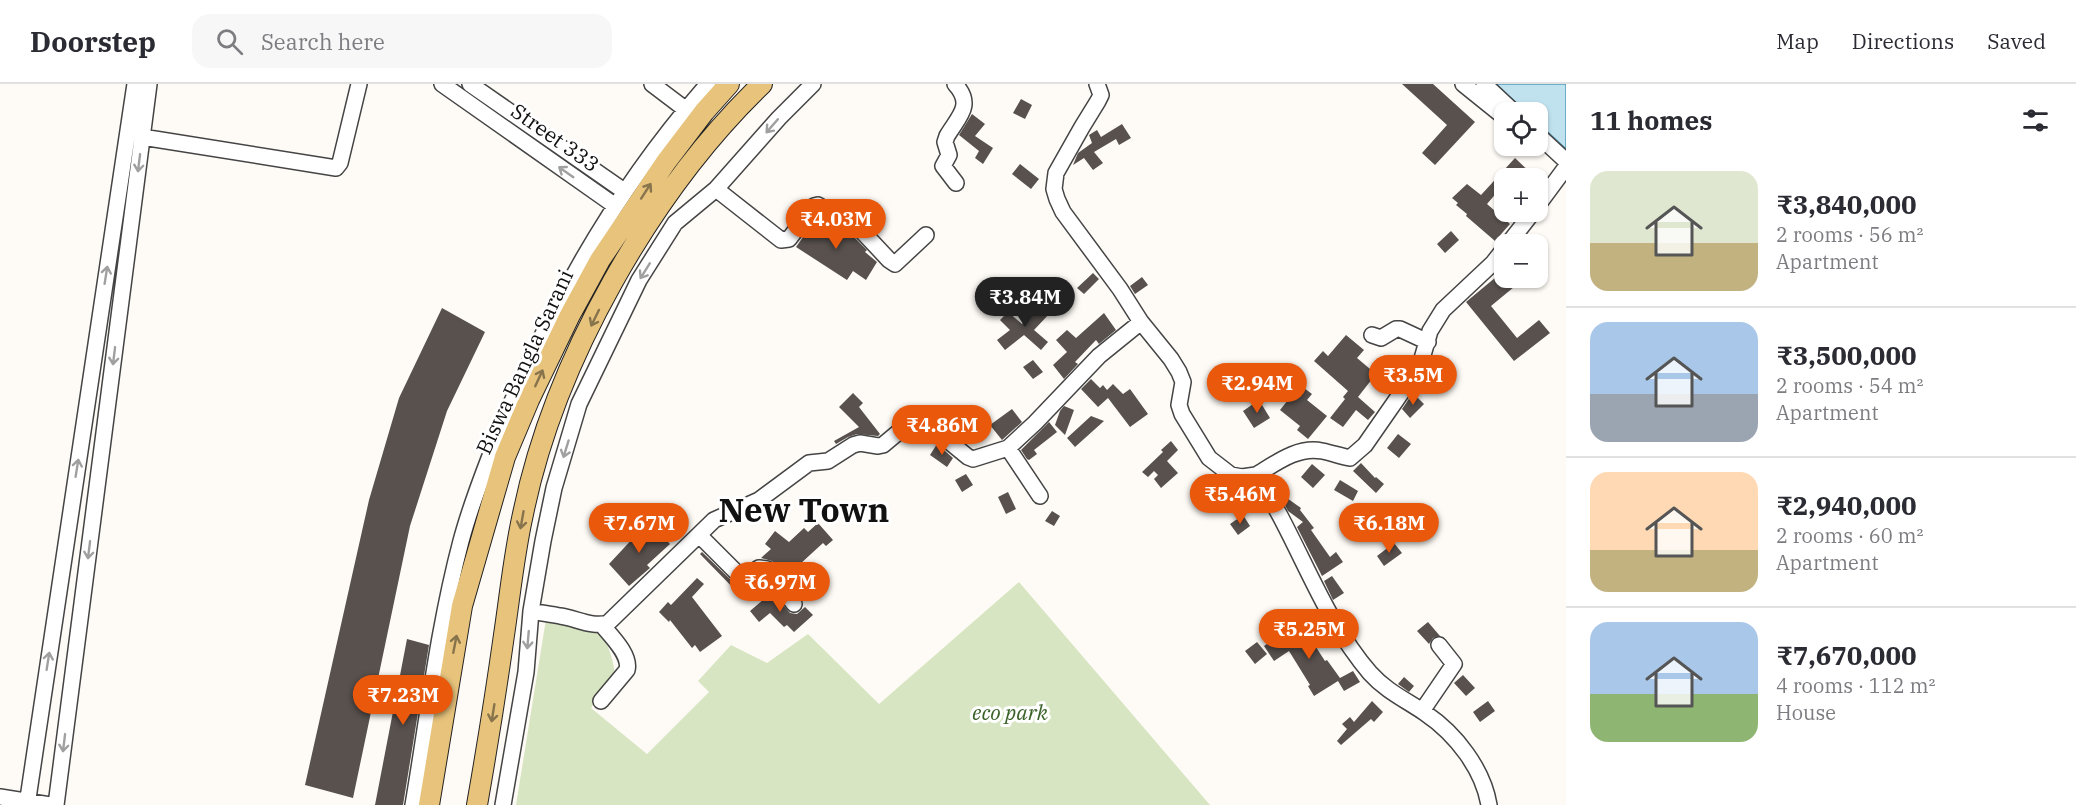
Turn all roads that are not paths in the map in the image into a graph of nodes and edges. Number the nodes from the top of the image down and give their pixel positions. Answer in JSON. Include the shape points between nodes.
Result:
{"nodes":[{"id":1,"x":135,"y":84,"type":"edge"},
{"id":2,"x":150,"y":84,"type":"edge"},
{"id":3,"x":359,"y":84,"type":"edge"},
{"id":4,"x":442,"y":84,"type":"edge"},
{"id":5,"x":470,"y":84,"type":"edge"},
{"id":6,"x":652,"y":84,"type":"edge"},
{"id":7,"x":708,"y":84,"type":"edge"},
{"id":8,"x":729,"y":84,"type":"edge"},
{"id":9,"x":762,"y":84,"type":"edge"},
{"id":10,"x":813,"y":84,"type":"edge"},
{"id":11,"x":955,"y":84,"type":"edge"},
{"id":12,"x":1097,"y":84,"type":"edge"},
{"id":13,"x":1484,"y":84,"type":"edge"},
{"id":14,"x":1465,"y":86,"type":"edge"},
{"id":15,"x":1503,"y":102,"type":"edge"},
{"id":16,"x":1494,"y":109,"type":"edge"},
{"id":17,"x":685,"y":110,"type":"junction"},
{"id":18,"x":142,"y":138,"type":"junction"},
{"id":19,"x":1548,"y":144,"type":"edge"},
{"id":20,"x":1566,"y":161,"type":"edge"},
{"id":21,"x":1566,"y":167,"type":"edge"},
{"id":22,"x":956,"y":183,"type":"dead end"},
{"id":23,"x":716,"y":189,"type":"junction"},
{"id":24,"x":624,"y":191,"type":"junction"},
{"id":25,"x":1548,"y":191,"type":"edge"},
{"id":26,"x":614,"y":206,"type":"junction"},
{"id":27,"x":1525,"y":222,"type":"edge"},
{"id":28,"x":1516,"y":234,"type":"edge"},
{"id":29,"x":926,"y":235,"type":"dead end"},
{"id":30,"x":1494,"y":262,"type":"edge"},
{"id":31,"x":1141,"y":322,"type":"junction"},
{"id":32,"x":1372,"y":335,"type":"dead end"},
{"id":33,"x":1428,"y":342,"type":"junction"},
{"id":34,"x":1008,"y":447,"type":"junction"},
{"id":35,"x":1256,"y":475,"type":"junction"},
{"id":36,"x":1040,"y":496,"type":"dead end"},
{"id":37,"x":699,"y":535,"type":"junction"},
{"id":38,"x":794,"y":604,"type":"dead end"},
{"id":39,"x":531,"y":611,"type":"junction"},
{"id":40,"x":602,"y":625,"type":"junction"},
{"id":41,"x":1439,"y":645,"type":"dead end"},
{"id":42,"x":602,"y":701,"type":"dead end"},
{"id":43,"x":1422,"y":711,"type":"junction"},
{"id":44,"x":0,"y":797,"type":"edge"},
{"id":45,"x":27,"y":803,"type":"edge"},
{"id":46,"x":50,"y":805,"type":"edge"},
{"id":47,"x":56,"y":805,"type":"edge"},
{"id":48,"x":413,"y":805,"type":"edge"},
{"id":49,"x":429,"y":805,"type":"edge"},
{"id":50,"x":477,"y":805,"type":"edge"},
{"id":51,"x":503,"y":805,"type":"edge"},
{"id":52,"x":1489,"y":805,"type":"edge"}],
"edges":[{"from":45,"to":1,"type":"street","one_way":true},
{"from":2,"to":18,"type":"street"},
{"from":3,"to":18,"type":"street","via":[[336,168]]},
{"from":26,"to":4,"type":"street","name":"Street 333","one_way":true},
{"from":5,"to":24,"type":"street","name":"Street 333"},
{"from":6,"to":17,"type":"street"},
{"from":7,"to":17,"type":"street"},
{"from":49,"to":8,"type":"main road","name":"Biswa Bangla Sarani","one_way":true,"via":[[462,606],[513,438],[600,260],[666,162]]},
{"from":9,"to":50,"type":"main road","name":"Biswa Bangla Sarani","one_way":true,"via":[[708,140],[639,238],[612,284],[557,398],[522,514]]},
{"from":10,"to":23,"type":"street","one_way":true},
{"from":11,"to":22,"type":"street","via":[[963,93],[965,104],[947,136],[949,155],[944,166]]},
{"from":12,"to":31,"type":"street","via":[[1101,94],[1056,173],[1054,189],[1064,212]]},
{"from":13,"to":15,"type":"street"},
{"from":14,"to":16,"type":"street"},
{"from":17,"to":24,"type":"street"},
{"from":18,"to":47,"type":"street","one_way":true},
{"from":19,"to":20,"type":"street"},
{"from":21,"to":25,"type":"street"},
{"from":23,"to":29,"type":"street","via":[[781,240],[789,239],[818,205],[859,228],[895,264]]},
{"from":23,"to":39,"type":"street","one_way":true,"via":[[675,223],[665,238],[639,280],[579,404],[554,488]]},
{"from":24,"to":26,"type":"street"},
{"from":26,"to":48,"type":"street","via":[[542,332],[488,461],[462,540],[447,606]]},
{"from":27,"to":28,"type":"street"},
{"from":30,"to":33,"type":"street","via":[[1443,310]]},
{"from":31,"to":34,"type":"street","via":[[1099,356]]},
{"from":31,"to":35,"type":"street","via":[[1179,372],[1183,382],[1179,405],[1182,414],[1209,458],[1231,475]]},
{"from":32,"to":33,"type":"street","via":[[1381,338],[1400,329]]},
{"from":33,"to":35,"type":"street","via":[[1421,362],[1391,408],[1365,445],[1350,458],[1307,450]]},
{"from":34,"to":36,"type":"street"},
{"from":34,"to":37,"type":"street","via":[[973,459],[916,419],[883,446],[860,442],[828,461],[809,463],[759,500],[714,520]]},
{"from":35,"to":43,"type":"street","via":[[1341,632],[1382,684]]},
{"from":37,"to":38,"type":"street","via":[[742,576],[759,568],[767,569]]},
{"from":37,"to":40,"type":"street","via":[[609,623]]},
{"from":39,"to":40,"type":"street"},
{"from":39,"to":51,"type":"street","one_way":true},
{"from":40,"to":42,"type":"street","via":[[628,665]]},
{"from":41,"to":43,"type":"street","via":[[1454,664]]},
{"from":43,"to":52,"type":"street","via":[[1459,743],[1472,761],[1484,782]]},
{"from":44,"to":45,"type":"street"},
{"from":45,"to":46,"type":"street"}]}
